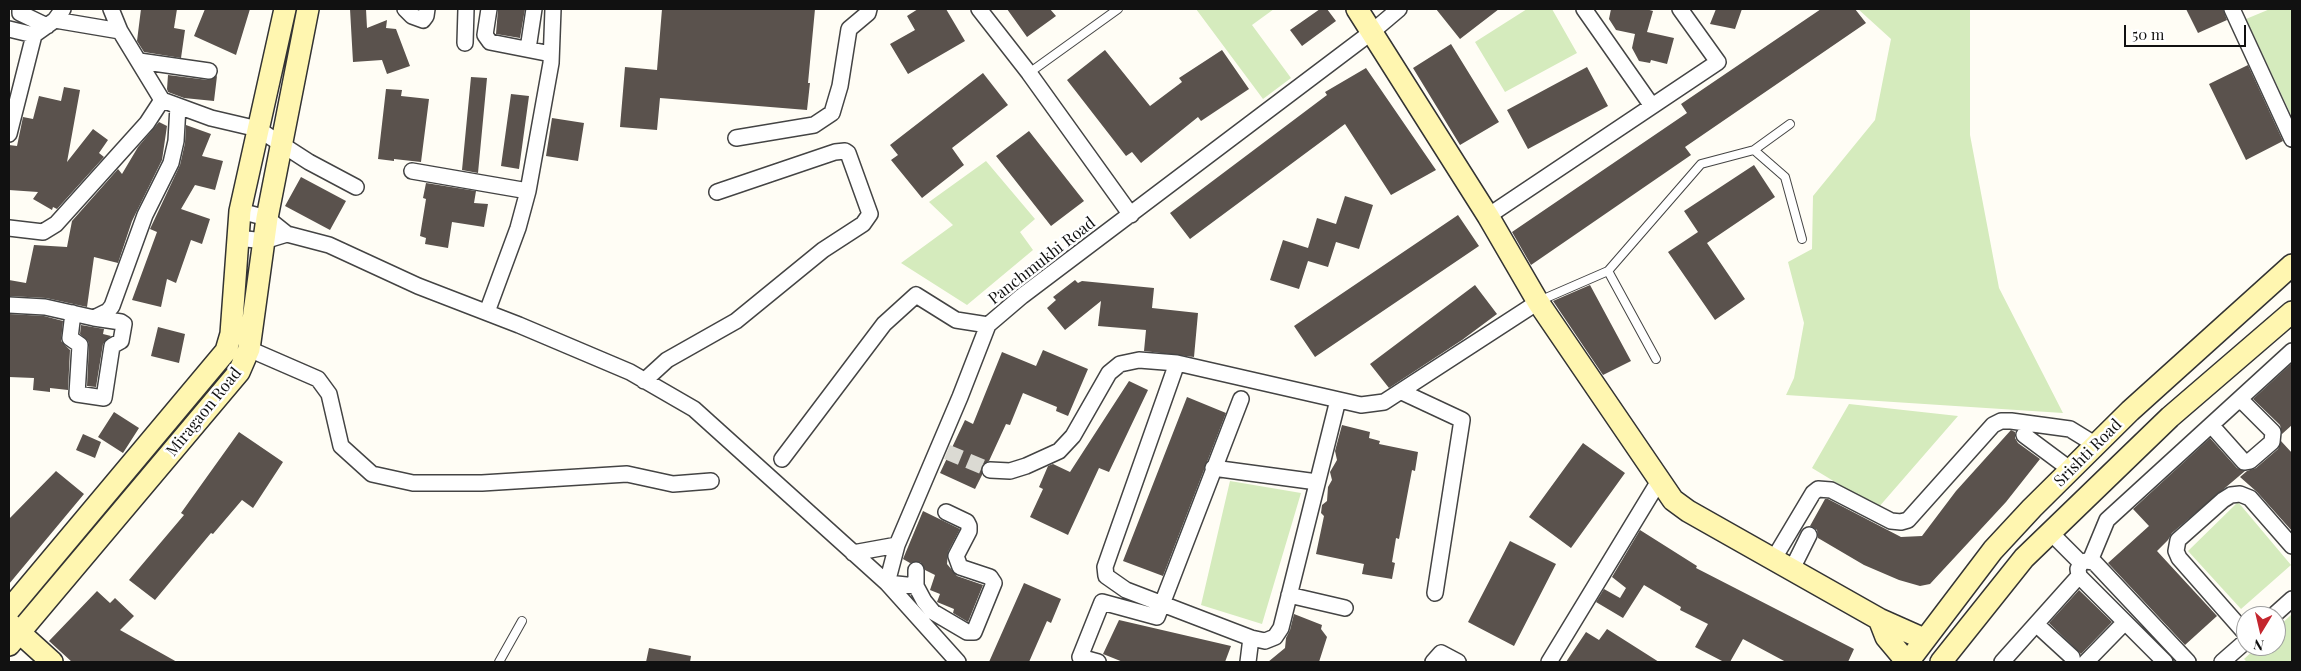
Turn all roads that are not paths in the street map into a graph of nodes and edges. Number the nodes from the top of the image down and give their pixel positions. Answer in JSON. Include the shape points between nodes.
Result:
{"nodes":[{"id":1,"x":20,"y":9,"type":"edge"},
{"id":2,"x":110,"y":9,"type":"edge"},
{"id":3,"x":285,"y":9,"type":"edge"},
{"id":4,"x":308,"y":9,"type":"edge"},
{"id":5,"x":405,"y":9,"type":"edge"},
{"id":6,"x":427,"y":9,"type":"edge"},
{"id":7,"x":466,"y":9,"type":"edge"},
{"id":8,"x":488,"y":9,"type":"edge"},
{"id":9,"x":534,"y":9,"type":"edge"},
{"id":10,"x":553,"y":9,"type":"edge"},
{"id":11,"x":869,"y":9,"type":"edge"},
{"id":12,"x":979,"y":9,"type":"edge"},
{"id":13,"x":1118,"y":9,"type":"edge"},
{"id":14,"x":1357,"y":9,"type":"edge"},
{"id":15,"x":1399,"y":9,"type":"edge"},
{"id":16,"x":1584,"y":9,"type":"edge"},
{"id":17,"x":1680,"y":9,"type":"edge"},
{"id":18,"x":2235,"y":10,"type":"edge"},
{"id":19,"x":55,"y":18,"type":"edge"},
{"id":20,"x":9,"y":29,"type":"edge"},
{"id":21,"x":120,"y":31,"type":"junction"},
{"id":22,"x":1373,"y":31,"type":"junction"},
{"id":23,"x":34,"y":35,"type":"junction"},
{"id":24,"x":465,"y":43,"type":"dead end"},
{"id":25,"x":528,"y":49,"type":"junction"},
{"id":26,"x":551,"y":54,"type":"junction"},
{"id":27,"x":139,"y":62,"type":"junction"},
{"id":28,"x":210,"y":71,"type":"dead end"},
{"id":29,"x":1029,"y":73,"type":"junction"},
{"id":30,"x":162,"y":100,"type":"junction"},
{"id":31,"x":178,"y":106,"type":"junction"},
{"id":32,"x":1652,"y":106,"type":"junction"},
{"id":33,"x":1790,"y":124,"type":"dead end"},
{"id":34,"x":258,"y":129,"type":"junction"},
{"id":35,"x":9,"y":134,"type":"edge"},
{"id":36,"x":736,"y":138,"type":"dead end"},
{"id":37,"x":2292,"y":138,"type":"edge"},
{"id":38,"x":280,"y":144,"type":"junction"},
{"id":39,"x":1754,"y":150,"type":"junction"},
{"id":40,"x":412,"y":171,"type":"dead end"},
{"id":41,"x":356,"y":187,"type":"dead end"},
{"id":42,"x":528,"y":191,"type":"junction"},
{"id":43,"x":717,"y":192,"type":"dead end"},
{"id":44,"x":240,"y":211,"type":"junction"},
{"id":45,"x":1131,"y":215,"type":"junction"},
{"id":46,"x":1488,"y":216,"type":"junction"},
{"id":47,"x":267,"y":218,"type":"junction"},
{"id":48,"x":9,"y":228,"type":"edge"},
{"id":49,"x":287,"y":234,"type":"junction"},
{"id":50,"x":238,"y":238,"type":"junction"},
{"id":51,"x":1802,"y":239,"type":"dead end"},
{"id":52,"x":264,"y":241,"type":"junction"},
{"id":53,"x":2292,"y":265,"type":"edge"},
{"id":54,"x":1608,"y":271,"type":"junction"},
{"id":55,"x":1538,"y":302,"type":"junction"},
{"id":56,"x":9,"y":305,"type":"edge"},
{"id":57,"x":486,"y":312,"type":"junction"},
{"id":58,"x":2292,"y":312,"type":"edge"},
{"id":59,"x":73,"y":313,"type":"junction"},
{"id":60,"x":94,"y":318,"type":"junction"},
{"id":61,"x":988,"y":325,"type":"junction"},
{"id":62,"x":249,"y":350,"type":"junction"},
{"id":63,"x":2292,"y":351,"type":"edge"},
{"id":64,"x":1656,"y":359,"type":"dead end"},
{"id":65,"x":1177,"y":363,"type":"junction"},
{"id":66,"x":644,"y":381,"type":"junction"},
{"id":67,"x":1402,"y":392,"type":"junction"},
{"id":68,"x":1241,"y":399,"type":"dead end"},
{"id":69,"x":2240,"y":399,"type":"junction"},
{"id":70,"x":1338,"y":400,"type":"junction"},
{"id":71,"x":2211,"y":425,"type":"junction"},
{"id":72,"x":2024,"y":435,"type":"dead end"},
{"id":73,"x":2096,"y":445,"type":"junction"},
{"id":74,"x":782,"y":459,"type":"dead end"},
{"id":75,"x":1213,"y":468,"type":"junction"},
{"id":76,"x":990,"y":470,"type":"tunnel mouth"},
{"id":77,"x":2071,"y":470,"type":"junction"},
{"id":78,"x":711,"y":481,"type":"dead end"},
{"id":79,"x":1660,"y":481,"type":"junction"},
{"id":80,"x":1317,"y":482,"type":"junction"},
{"id":81,"x":946,"y":512,"type":"dead end"},
{"id":82,"x":2050,"y":532,"type":"junction"},
{"id":83,"x":1809,"y":535,"type":"dead end"},
{"id":84,"x":897,"y":545,"type":"junction"},
{"id":85,"x":2292,"y":546,"type":"edge"},
{"id":86,"x":853,"y":553,"type":"junction"},
{"id":87,"x":1782,"y":564,"type":"junction"},
{"id":88,"x":2084,"y":566,"type":"junction"},
{"id":89,"x":916,"y":570,"type":"dead end"},
{"id":90,"x":887,"y":583,"type":"junction"},
{"id":91,"x":916,"y":586,"type":"junction"},
{"id":92,"x":1435,"y":593,"type":"dead end"},
{"id":93,"x":1289,"y":595,"type":"junction"},
{"id":94,"x":1162,"y":604,"type":"junction"},
{"id":95,"x":1344,"y":608,"type":"dead end"},
{"id":96,"x":9,"y":610,"type":"edge"},
{"id":97,"x":1879,"y":620,"type":"junction"},
{"id":98,"x":522,"y":621,"type":"dead end"},
{"id":99,"x":2125,"y":622,"type":"junction"},
{"id":100,"x":2236,"y":623,"type":"edge"},
{"id":101,"x":2036,"y":624,"type":"junction"},
{"id":102,"x":12,"y":633,"type":"edge"},
{"id":103,"x":1251,"y":638,"type":"junction"},
{"id":104,"x":1924,"y":639,"type":"junction"},
{"id":105,"x":2236,"y":649,"type":"edge"},
{"id":106,"x":2158,"y":660,"type":"edge"},
{"id":107,"x":52,"y":662,"type":"edge"},
{"id":108,"x":499,"y":662,"type":"edge"},
{"id":109,"x":958,"y":662,"type":"edge"},
{"id":110,"x":1098,"y":662,"type":"edge"},
{"id":111,"x":1248,"y":662,"type":"edge"},
{"id":112,"x":1434,"y":662,"type":"edge"},
{"id":113,"x":1458,"y":662,"type":"edge"},
{"id":114,"x":1549,"y":662,"type":"edge"},
{"id":115,"x":1907,"y":662,"type":"edge"},
{"id":116,"x":1941,"y":662,"type":"edge"},
{"id":117,"x":2004,"y":662,"type":"edge"},
{"id":118,"x":2073,"y":662,"type":"edge"},
{"id":119,"x":2086,"y":662,"type":"edge"},
{"id":120,"x":2188,"y":662,"type":"edge"},
{"id":121,"x":2222,"y":662,"type":"edge"}],
"edges":[{"from":1,"to":19,"type":"street","via":[[20,12]]},
{"from":2,"to":21,"type":"street"},
{"from":3,"to":34,"type":"main road","name":"Miragaon Road"},
{"from":4,"to":38,"type":"main road","name":"Miragaon Road"},
{"from":5,"to":6,"type":"street","via":[[423,20]]},
{"from":7,"to":24,"type":"street"},
{"from":8,"to":25,"type":"street","via":[[486,38],[490,42]]},
{"from":9,"to":25,"type":"street"},
{"from":10,"to":26,"type":"street"},
{"from":11,"to":36,"type":"street","via":[[849,29],[832,113],[814,125]]},
{"from":12,"to":29,"type":"street"},
{"from":13,"to":29,"type":"lane"},
{"from":14,"to":22,"type":"main road"},
{"from":15,"to":22,"type":"street","name":"Panchmukhi Road"},
{"from":16,"to":32,"type":"street"},
{"from":17,"to":32,"type":"street","via":[[1718,62]]},
{"from":18,"to":37,"type":"street"},
{"from":19,"to":21,"type":"street"},
{"from":19,"to":23,"type":"street"},
{"from":20,"to":23,"type":"street"},
{"from":21,"to":27,"type":"street"},
{"from":22,"to":45,"type":"street","name":"Panchmukhi Road"},
{"from":22,"to":46,"type":"main road"},
{"from":23,"to":35,"type":"street"},
{"from":25,"to":26,"type":"street"},
{"from":26,"to":42,"type":"street"},
{"from":27,"to":28,"type":"street"},
{"from":27,"to":30,"type":"street"},
{"from":29,"to":45,"type":"street"},
{"from":30,"to":31,"type":"street"},
{"from":30,"to":48,"type":"street","via":[[147,122],[56,224],[43,232]]},
{"from":31,"to":34,"type":"street"},
{"from":31,"to":60,"type":"street","via":[[171,163],[145,215],[112,306]]},
{"from":32,"to":46,"type":"street"},
{"from":33,"to":39,"type":"lane"},
{"from":34,"to":38,"type":"street"},
{"from":34,"to":44,"type":"main road","name":"Miragaon Road"},
{"from":38,"to":41,"type":"street"},
{"from":38,"to":47,"type":"main road","name":"Miragaon Road"},
{"from":39,"to":51,"type":"lane","via":[[1785,177]]},
{"from":39,"to":54,"type":"lane","via":[[1701,164]]},
{"from":40,"to":42,"type":"street"},
{"from":42,"to":57,"type":"street","via":[[518,228]]},
{"from":43,"to":66,"type":"street","via":[[844,151],[848,153],[870,214],[863,224],[823,250],[736,321],[667,360]]},
{"from":44,"to":47,"type":"street"},
{"from":44,"to":50,"type":"main road","name":"Miragaon Road"},
{"from":45,"to":61,"type":"street","name":"Panchmukhi Road"},
{"from":46,"to":55,"type":"main road"},
{"from":47,"to":49,"type":"street"},
{"from":47,"to":52,"type":"main road","name":"Miragaon Road"},
{"from":49,"to":52,"type":"street"},
{"from":49,"to":57,"type":"street","via":[[329,245],[418,286]]},
{"from":50,"to":52,"type":"street"},
{"from":50,"to":96,"type":"main road","name":"Miragaon Road","via":[[231,334],[226,351]]},
{"from":52,"to":62,"type":"main road","name":"Miragaon Road"},
{"from":53,"to":73,"type":"main road","name":"Srishti Road"},
{"from":54,"to":55,"type":"lane"},
{"from":54,"to":64,"type":"lane"},
{"from":55,"to":67,"type":"street"},
{"from":55,"to":79,"type":"main road"},
{"from":56,"to":59,"type":"street"},
{"from":57,"to":66,"type":"street"},
{"from":58,"to":82,"type":"main road","name":"Srishti Road","via":[[2170,417]]},
{"from":59,"to":60,"type":"street"},
{"from":59,"to":60,"type":"street","via":[[70,338],[80,344],[77,394],[104,398],[112,346],[121,340],[124,324]]},
{"from":61,"to":74,"type":"street","via":[[956,320],[916,295],[884,324]]},
{"from":61,"to":84,"type":"street","name":"Panchmukhi Road","via":[[943,451]]},
{"from":62,"to":78,"type":"street","via":[[318,379],[329,394],[341,446],[372,474],[413,483],[627,474],[673,484]]},
{"from":62,"to":102,"type":"main road","name":"Miragaon Road","via":[[239,372]]},
{"from":63,"to":69,"type":"street"},
{"from":65,"to":70,"type":"street"},
{"from":65,"to":76,"type":"street","via":[[1139,360],[1120,364],[1109,373],[1072,436],[1059,451],[1010,471]]},
{"from":65,"to":94,"type":"street","via":[[1105,567],[1109,579],[1126,590]]},
{"from":66,"to":86,"type":"street","via":[[694,409]]},
{"from":67,"to":70,"type":"street","via":[[1377,403],[1361,405]]},
{"from":67,"to":92,"type":"street","via":[[1462,420]]},
{"from":68,"to":75,"type":"street"},
{"from":69,"to":71,"type":"street"},
{"from":69,"to":71,"type":"street","via":[[2273,432],[2272,442],[2258,455],[2244,462]]},
{"from":70,"to":80,"type":"street"},
{"from":71,"to":88,"type":"street","via":[[2107,520]]},
{"from":72,"to":77,"type":"street"},
{"from":73,"to":77,"type":"main road","name":"Srishti Road"},
{"from":73,"to":87,"type":"street","via":[[2070,429],[2001,421],[1993,425],[1908,520],[1901,522],[1891,521],[1831,490],[1818,489],[1812,493]]},
{"from":75,"to":80,"type":"street"},
{"from":75,"to":94,"type":"street"},
{"from":77,"to":104,"type":"main road","name":"Srishti Road","via":[[1993,550]]},
{"from":79,"to":87,"type":"main road","via":[[1673,500],[1688,511]]},
{"from":79,"to":114,"type":"street"},
{"from":80,"to":93,"type":"street"},
{"from":81,"to":91,"type":"street","via":[[969,526],[956,556],[960,566],[990,577],[994,583],[976,629],[967,632],[939,617],[924,602]]},
{"from":82,"to":88,"type":"street"},
{"from":82,"to":116,"type":"main road","name":"Srishti Road","via":[[2024,558]]},
{"from":83,"to":87,"type":"street"},
{"from":84,"to":86,"type":"street"},
{"from":84,"to":90,"type":"street","name":"Panchmukhi Road"},
{"from":85,"to":100,"type":"street","via":[[2250,498],[2240,494],[2223,500],[2178,540],[2176,550],[2179,558]]},
{"from":86,"to":90,"type":"street"},
{"from":87,"to":97,"type":"main road"},
{"from":88,"to":99,"type":"street"},
{"from":88,"to":101,"type":"street"},
{"from":88,"to":120,"type":"street","via":[[2094,562]]},
{"from":89,"to":91,"type":"street"},
{"from":90,"to":91,"type":"street"},
{"from":90,"to":109,"type":"street"},
{"from":93,"to":95,"type":"street"},
{"from":93,"to":103,"type":"street","via":[[1281,628],[1275,637],[1265,641]]},
{"from":94,"to":103,"type":"street"},
{"from":94,"to":110,"type":"street","via":[[1157,617],[1102,602],[1080,657]]},
{"from":97,"to":104,"type":"main road"},
{"from":97,"to":115,"type":"main road","via":[[1886,637]]},
{"from":98,"to":108,"type":"lane"},
{"from":99,"to":106,"type":"street"},
{"from":99,"to":119,"type":"street"},
{"from":101,"to":117,"type":"street"},
{"from":101,"to":118,"type":"street","via":[[2072,657]]},
{"from":102,"to":107,"type":"main road"},
{"from":103,"to":111,"type":"street"},
{"from":104,"to":115,"type":"main road","name":"Srishti Road"},
{"from":105,"to":121,"type":"street"},
{"from":112,"to":113,"type":"street","via":[[1440,653]]}]}
